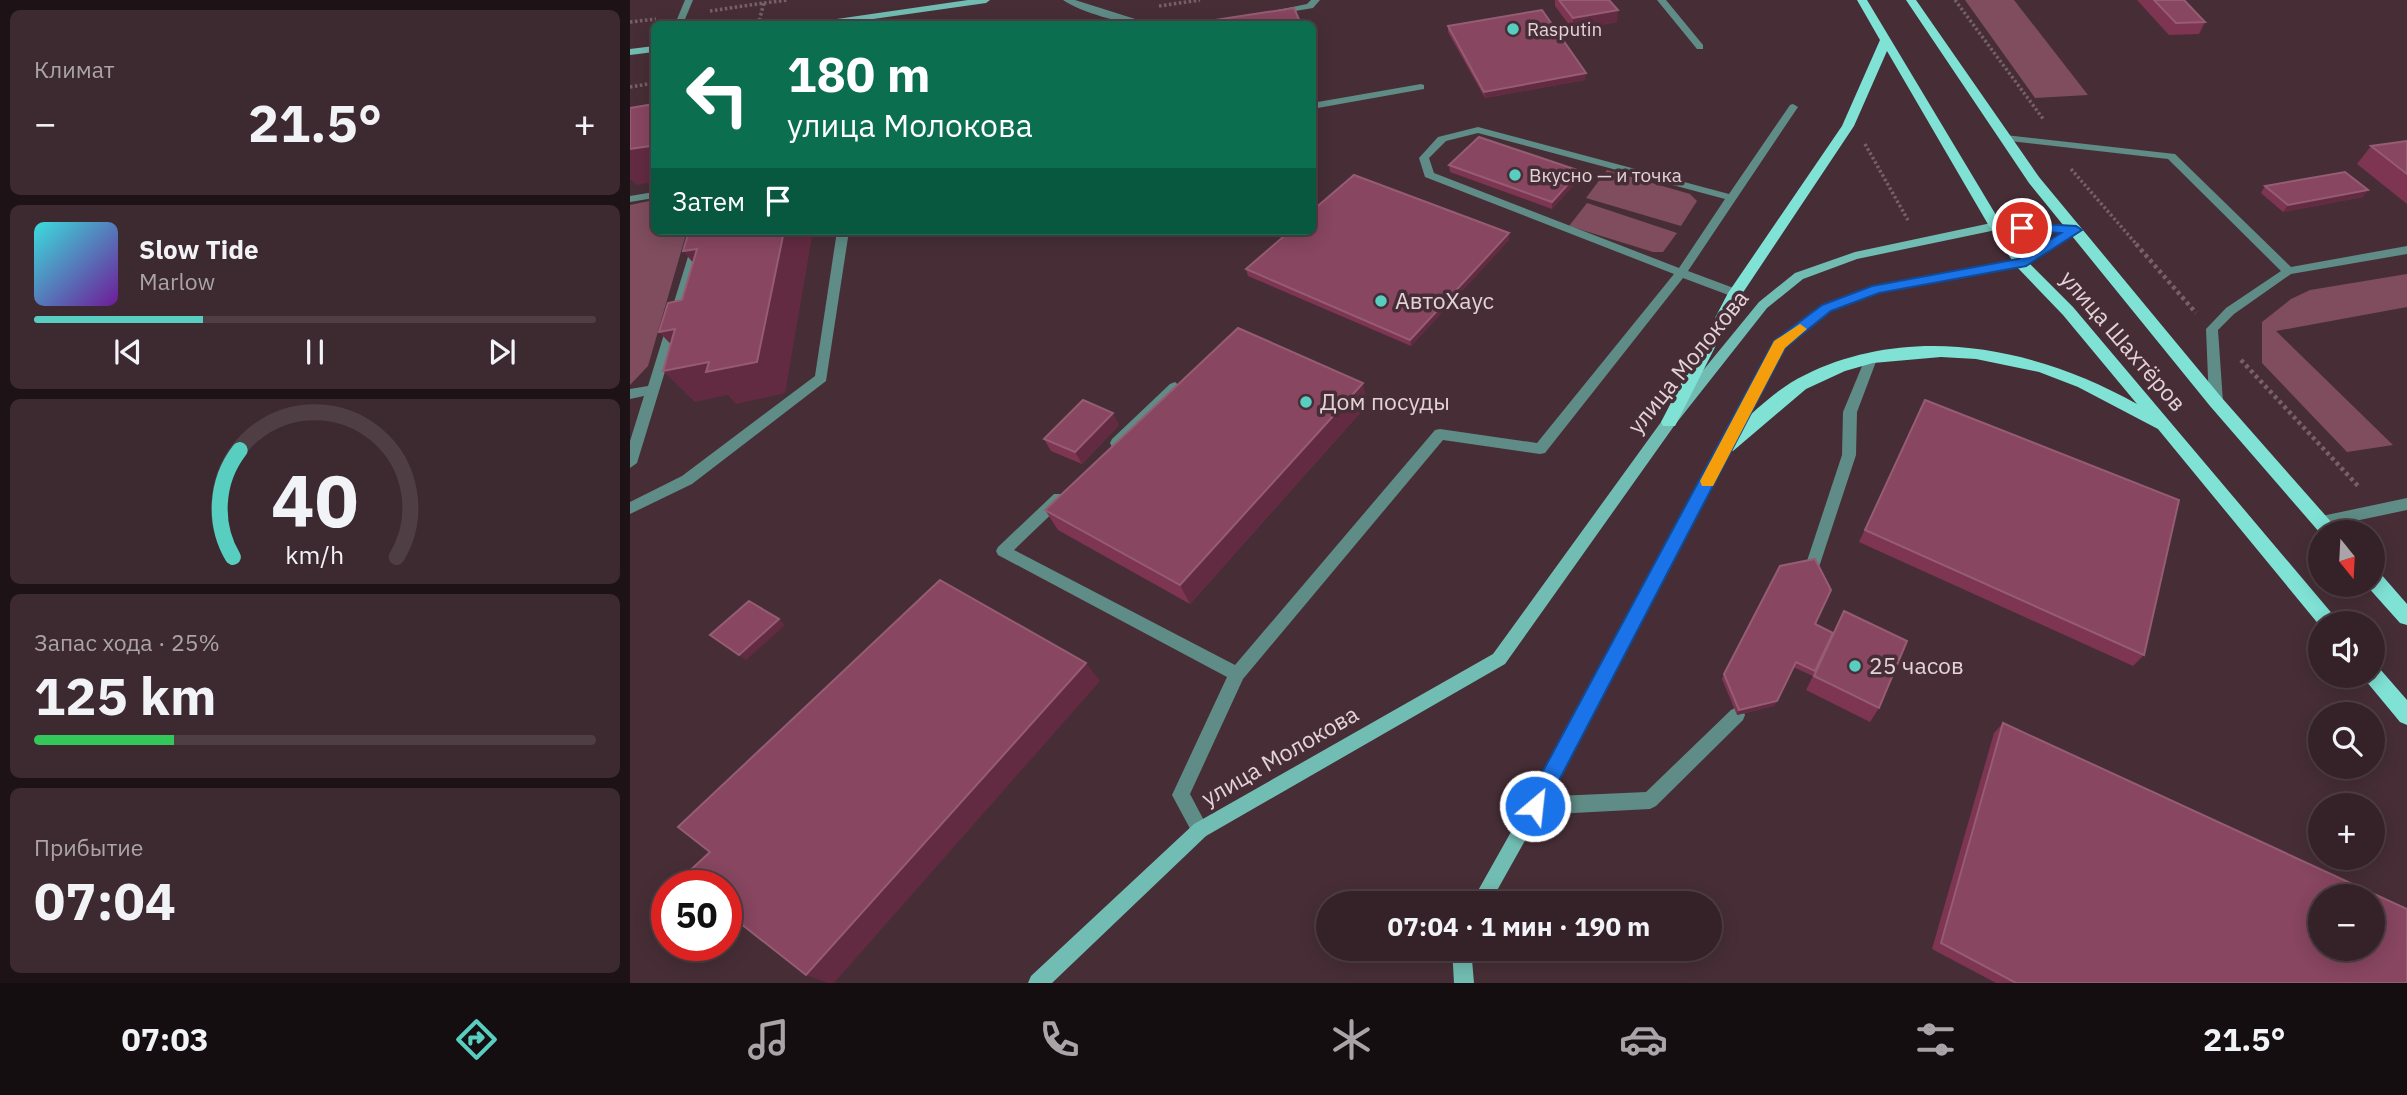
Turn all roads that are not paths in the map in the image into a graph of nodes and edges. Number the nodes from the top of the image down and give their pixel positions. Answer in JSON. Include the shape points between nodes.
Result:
{"nodes":[{"id":1,"x":689,"y":0,"type":"edge"},
{"id":2,"x":986,"y":0,"type":"edge"},
{"id":3,"x":1067,"y":0,"type":"edge"},
{"id":4,"x":1316,"y":0,"type":"edge"},
{"id":5,"x":1661,"y":0,"type":"edge"},
{"id":6,"x":1862,"y":0,"type":"edge"},
{"id":7,"x":1911,"y":0,"type":"edge"},
{"id":8,"x":1270,"y":12,"type":"edge"},
{"id":9,"x":680,"y":21,"type":"edge"},
{"id":10,"x":843,"y":21,"type":"edge"},
{"id":11,"x":1121,"y":21,"type":"edge"},
{"id":12,"x":1886,"y":40,"type":"junction"},
{"id":13,"x":1700,"y":47,"type":"dead end"},
{"id":14,"x":651,"y":49,"type":"edge"},
{"id":15,"x":630,"y":52,"type":"edge"},
{"id":16,"x":1421,"y":87,"type":"dead end"},
{"id":17,"x":1316,"y":105,"type":"edge"},
{"id":18,"x":1793,"y":107,"type":"dead end"},
{"id":19,"x":2005,"y":138,"type":"junction"},
{"id":20,"x":651,"y":196,"type":"edge"},
{"id":21,"x":1729,"y":197,"type":"junction"},
{"id":22,"x":630,"y":199,"type":"edge"},
{"id":23,"x":1996,"y":226,"type":"junction"},
{"id":24,"x":2076,"y":230,"type":"junction"},
{"id":25,"x":701,"y":235,"type":"edge"},
{"id":26,"x":842,"y":235,"type":"edge"},
{"id":27,"x":2407,"y":250,"type":"edge"},
{"id":28,"x":2021,"y":263,"type":"junction"},
{"id":29,"x":2288,"y":271,"type":"junction"},
{"id":30,"x":1681,"y":273,"type":"junction"},
{"id":31,"x":1735,"y":292,"type":"junction"},
{"id":32,"x":1871,"y":359,"type":"junction"},
{"id":33,"x":1175,"y":387,"type":"edge"},
{"id":34,"x":654,"y":389,"type":"junction"},
{"id":35,"x":630,"y":394,"type":"edge"},
{"id":36,"x":2216,"y":402,"type":"junction"},
{"id":37,"x":1668,"y":422,"type":"junction"},
{"id":38,"x":2168,"y":429,"type":"junction"},
{"id":39,"x":1727,"y":446,"type":"junction"},
{"id":40,"x":1104,"y":455,"type":"edge"},
{"id":41,"x":630,"y":463,"type":"edge"},
{"id":42,"x":1074,"y":484,"type":"edge"},
{"id":43,"x":2407,"y":504,"type":"edge"},
{"id":44,"x":630,"y":508,"type":"edge"},
{"id":45,"x":2321,"y":520,"type":"edge"},
{"id":46,"x":2349,"y":520,"type":"edge"},
{"id":47,"x":1813,"y":564,"type":"edge"},
{"id":48,"x":2385,"y":592,"type":"edge"},
{"id":49,"x":2320,"y":611,"type":"edge"},
{"id":50,"x":2407,"y":617,"type":"edge"},
{"id":51,"x":1237,"y":674,"type":"junction"},
{"id":52,"x":2384,"y":688,"type":"edge"},
{"id":53,"x":1737,"y":715,"type":"edge"},
{"id":54,"x":2407,"y":715,"type":"edge"},
{"id":55,"x":1535,"y":806,"type":"junction"},
{"id":56,"x":1200,"y":830,"type":"junction"},
{"id":57,"x":1486,"y":891,"type":"edge"},
{"id":58,"x":1462,"y":961,"type":"edge"},
{"id":59,"x":1038,"y":983,"type":"edge"},
{"id":60,"x":1464,"y":983,"type":"edge"}],
"edges":[{"from":1,"to":9,"type":"lane"},
{"from":2,"to":10,"type":"main road"},
{"from":3,"to":11,"type":"lane"},
{"from":4,"to":8,"type":"lane","via":[[1310,6]]},
{"from":5,"to":13,"type":"lane"},
{"from":6,"to":12,"type":"main road","name":"улица Шахтёров"},
{"from":7,"to":19,"type":"main road","name":"улица Шахтёров"},
{"from":12,"to":23,"type":"main road","name":"улица Шахтёров"},
{"from":12,"to":31,"type":"main road","via":[[1848,126]]},
{"from":14,"to":15,"type":"main road"},
{"from":16,"to":17,"type":"lane"},
{"from":18,"to":21,"type":"lane"},
{"from":19,"to":24,"type":"main road","name":"улица Шахтёров"},
{"from":19,"to":29,"type":"lane","via":[[2171,156]]},
{"from":20,"to":22,"type":"lane"},
{"from":21,"to":30,"type":"lane"},
{"from":21,"to":30,"type":"lane","via":[[1479,130],[1442,139],[1424,158],[1429,175]]},
{"from":23,"to":24,"type":"main road","name":"улица Молокова"},
{"from":23,"to":28,"type":"main road","name":"улица Шахтёров"},
{"from":23,"to":37,"type":"main road","name":"улица Молокова","via":[[1855,256],[1799,276],[1763,305]]},
{"from":24,"to":28,"type":"main road"},
{"from":24,"to":36,"type":"main road","name":"улица Шахтёров"},
{"from":25,"to":34,"type":"lane"},
{"from":26,"to":44,"type":"lane","via":[[821,378],[687,480]]},
{"from":27,"to":29,"type":"lane"},
{"from":28,"to":38,"type":"main road","name":"улица Шахтёров"},
{"from":28,"to":39,"type":"main road","via":[[1877,289],[1827,308],[1779,345]]},
{"from":29,"to":36,"type":"lane","via":[[2212,329]]},
{"from":30,"to":31,"type":"lane"},
{"from":30,"to":51,"type":"lane","via":[[1540,449],[1440,434]]},
{"from":31,"to":37,"type":"main road"},
{"from":32,"to":38,"type":"main road","via":[[1970,351],[2026,362],[2074,379]]},
{"from":32,"to":39,"type":"main road","via":[[1809,380]]},
{"from":32,"to":47,"type":"lane","via":[[1850,412],[1849,455]]},
{"from":33,"to":40,"type":"lane"},
{"from":34,"to":35,"type":"lane"},
{"from":34,"to":41,"type":"lane"},
{"from":36,"to":45,"type":"main road","name":"улица Шахтёров"},
{"from":37,"to":56,"type":"main road","name":"улица Молокова","via":[[1499,659]]},
{"from":38,"to":49,"type":"main road","name":"улица Шахтёров"},
{"from":39,"to":55,"type":"main road"},
{"from":42,"to":51,"type":"lane","via":[[1003,551]]},
{"from":43,"to":46,"type":"lane"},
{"from":48,"to":50,"type":"main road"},
{"from":51,"to":56,"type":"lane","via":[[1181,795]]},
{"from":52,"to":54,"type":"main road"},
{"from":53,"to":55,"type":"lane","via":[[1650,800]]},
{"from":55,"to":57,"type":"main road"},
{"from":56,"to":59,"type":"main road","name":"улица Молокова"},
{"from":58,"to":60,"type":"main road"}]}
